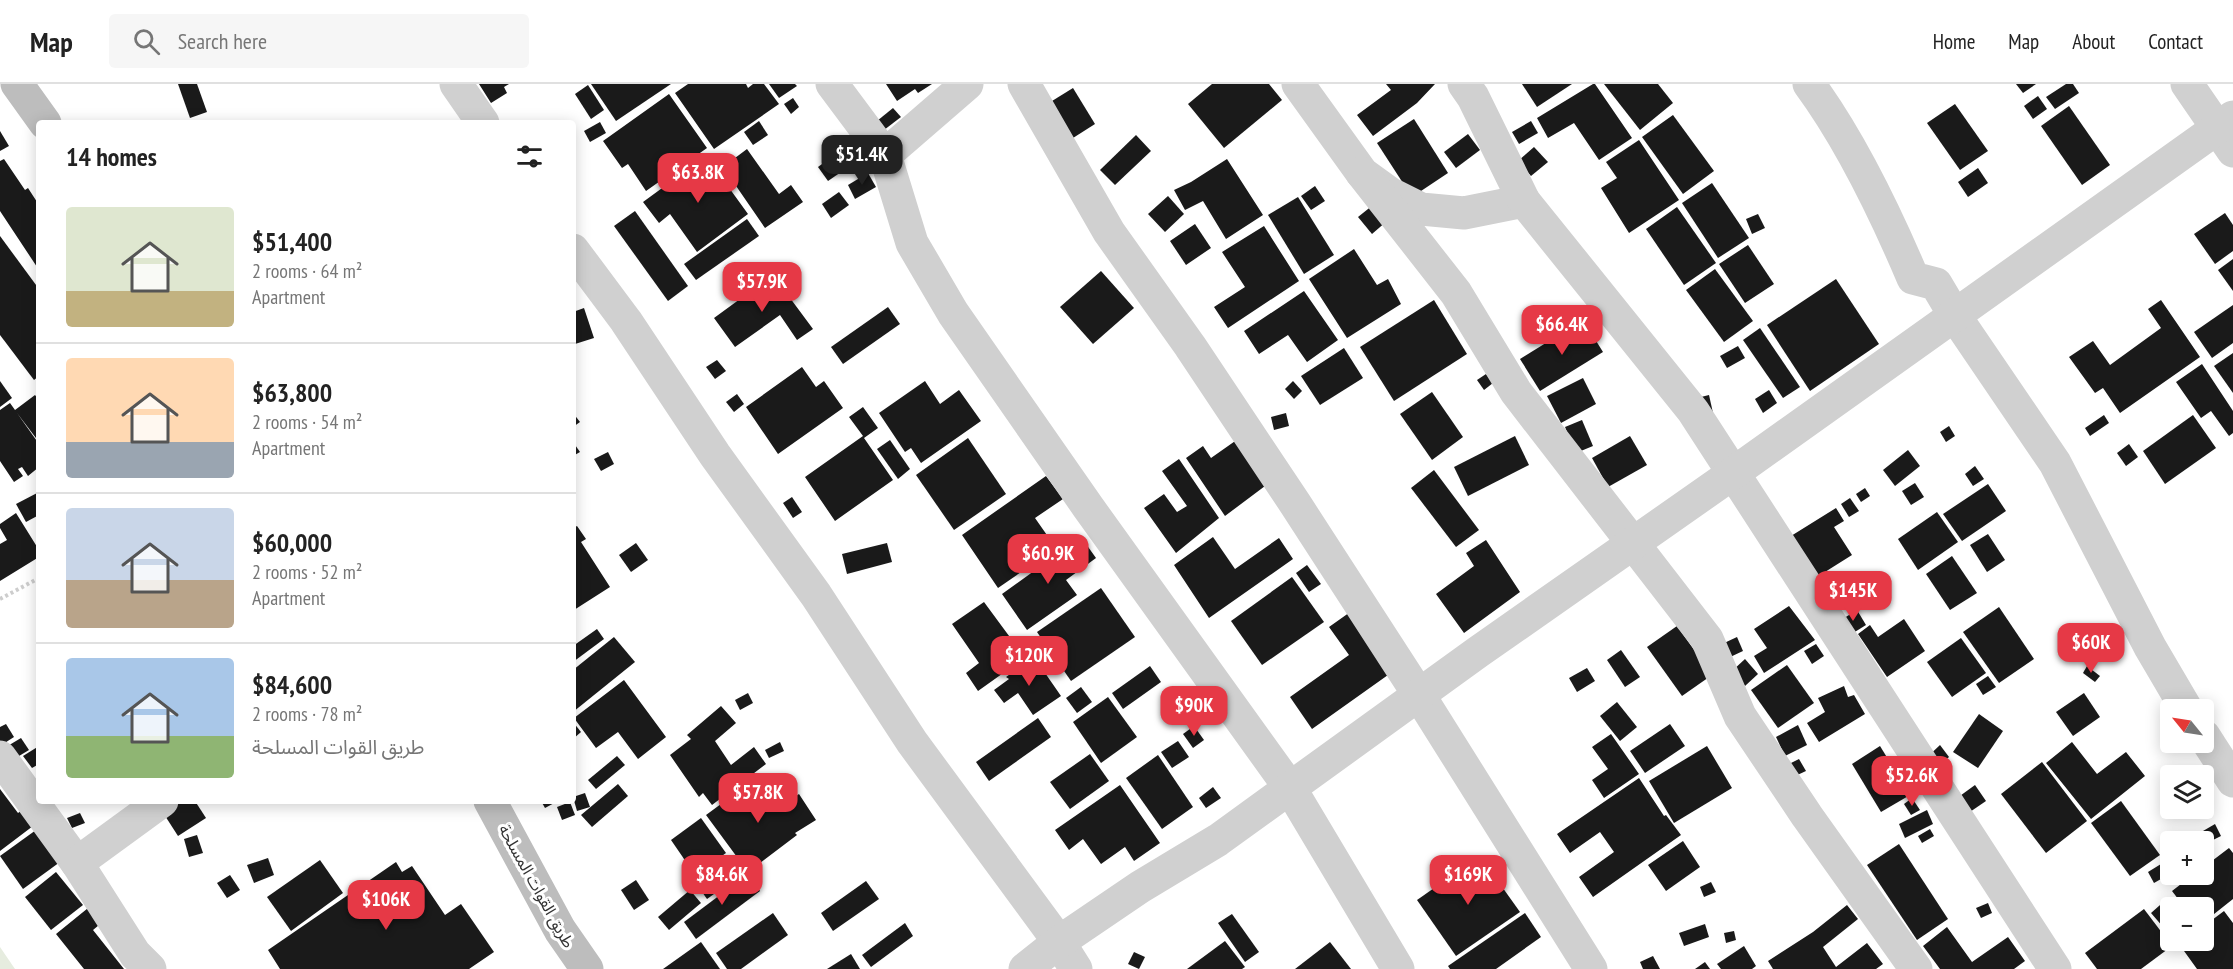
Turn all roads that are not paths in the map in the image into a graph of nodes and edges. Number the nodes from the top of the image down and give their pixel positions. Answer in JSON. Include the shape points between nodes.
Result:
{"nodes":[{"id":1,"x":17,"y":84,"type":"edge"},
{"id":2,"x":456,"y":84,"type":"edge"},
{"id":3,"x":832,"y":84,"type":"edge"},
{"id":4,"x":966,"y":84,"type":"edge"},
{"id":5,"x":1024,"y":84,"type":"edge"},
{"id":6,"x":1298,"y":84,"type":"edge"},
{"id":7,"x":1464,"y":84,"type":"edge"},
{"id":8,"x":1809,"y":84,"type":"edge"},
{"id":9,"x":2187,"y":84,"type":"edge"},
{"id":10,"x":43,"y":120,"type":"edge"},
{"id":11,"x":481,"y":120,"type":"edge"},
{"id":12,"x":2227,"y":132,"type":"edge"},
{"id":13,"x":885,"y":155,"type":"junction"},
{"id":14,"x":1362,"y":173,"type":"junction"},
{"id":15,"x":1524,"y":201,"type":"junction"},
{"id":16,"x":576,"y":253,"type":"edge"},
{"id":17,"x":1955,"y":316,"type":"junction"},
{"id":18,"x":1732,"y":474,"type":"junction"},
{"id":19,"x":1632,"y":544,"type":"junction"},
{"id":20,"x":1419,"y":694,"type":"junction"},
{"id":21,"x":2181,"y":699,"type":"edge"},
{"id":22,"x":2214,"y":752,"type":"edge"},
{"id":23,"x":0,"y":757,"type":"edge"},
{"id":24,"x":2233,"y":781,"type":"edge"},
{"id":25,"x":1290,"y":788,"type":"junction"},
{"id":26,"x":158,"y":804,"type":"edge"},
{"id":27,"x":492,"y":804,"type":"edge"},
{"id":28,"x":77,"y":863,"type":"junction"},
{"id":29,"x":1067,"y":956,"type":"edge"},
{"id":30,"x":150,"y":969,"type":"edge"},
{"id":31,"x":586,"y":969,"type":"edge"},
{"id":32,"x":1025,"y":969,"type":"edge"},
{"id":33,"x":1398,"y":969,"type":"edge"},
{"id":34,"x":1591,"y":969,"type":"edge"},
{"id":35,"x":1916,"y":969,"type":"edge"},
{"id":36,"x":2055,"y":969,"type":"edge"}],
"edges":[{"from":1,"to":10,"type":"street"},
{"from":2,"to":11,"type":"street"},
{"from":3,"to":13,"type":"street"},
{"from":4,"to":13,"type":"street"},
{"from":5,"to":20,"type":"street","via":[[1109,232],[1276,475]]},
{"from":6,"to":14,"type":"street"},
{"from":7,"to":15,"type":"street"},
{"from":8,"to":17,"type":"street","via":[[1841,131],[1913,278],[1936,284]]},
{"from":9,"to":12,"type":"street"},
{"from":12,"to":17,"type":"street"},
{"from":13,"to":25,"type":"street","via":[[912,243],[953,313]]},
{"from":14,"to":15,"type":"street","via":[[1421,209],[1464,213]]},
{"from":14,"to":19,"type":"street","via":[[1456,292],[1516,392]]},
{"from":15,"to":18,"type":"street","via":[[1693,411]]},
{"from":16,"to":29,"type":"street","via":[[714,455],[816,595],[912,742]]},
{"from":17,"to":18,"type":"street"},
{"from":17,"to":21,"type":"street","via":[[2055,463]]},
{"from":18,"to":19,"type":"street"},
{"from":18,"to":36,"type":"street"},
{"from":19,"to":20,"type":"street"},
{"from":19,"to":35,"type":"street","via":[[1707,639],[1740,716]]},
{"from":20,"to":25,"type":"street"},
{"from":20,"to":34,"type":"street"},
{"from":22,"to":24,"type":"street"},
{"from":23,"to":28,"type":"street"},
{"from":25,"to":29,"type":"street","via":[[1218,840],[1140,887]]},
{"from":25,"to":33,"type":"street"},
{"from":26,"to":28,"type":"street"},
{"from":27,"to":31,"type":"street","name":"طريق القوات المسلحة","via":[[560,930]]},
{"from":28,"to":30,"type":"street","via":[[135,954]]},
{"from":29,"to":32,"type":"street"}]}
